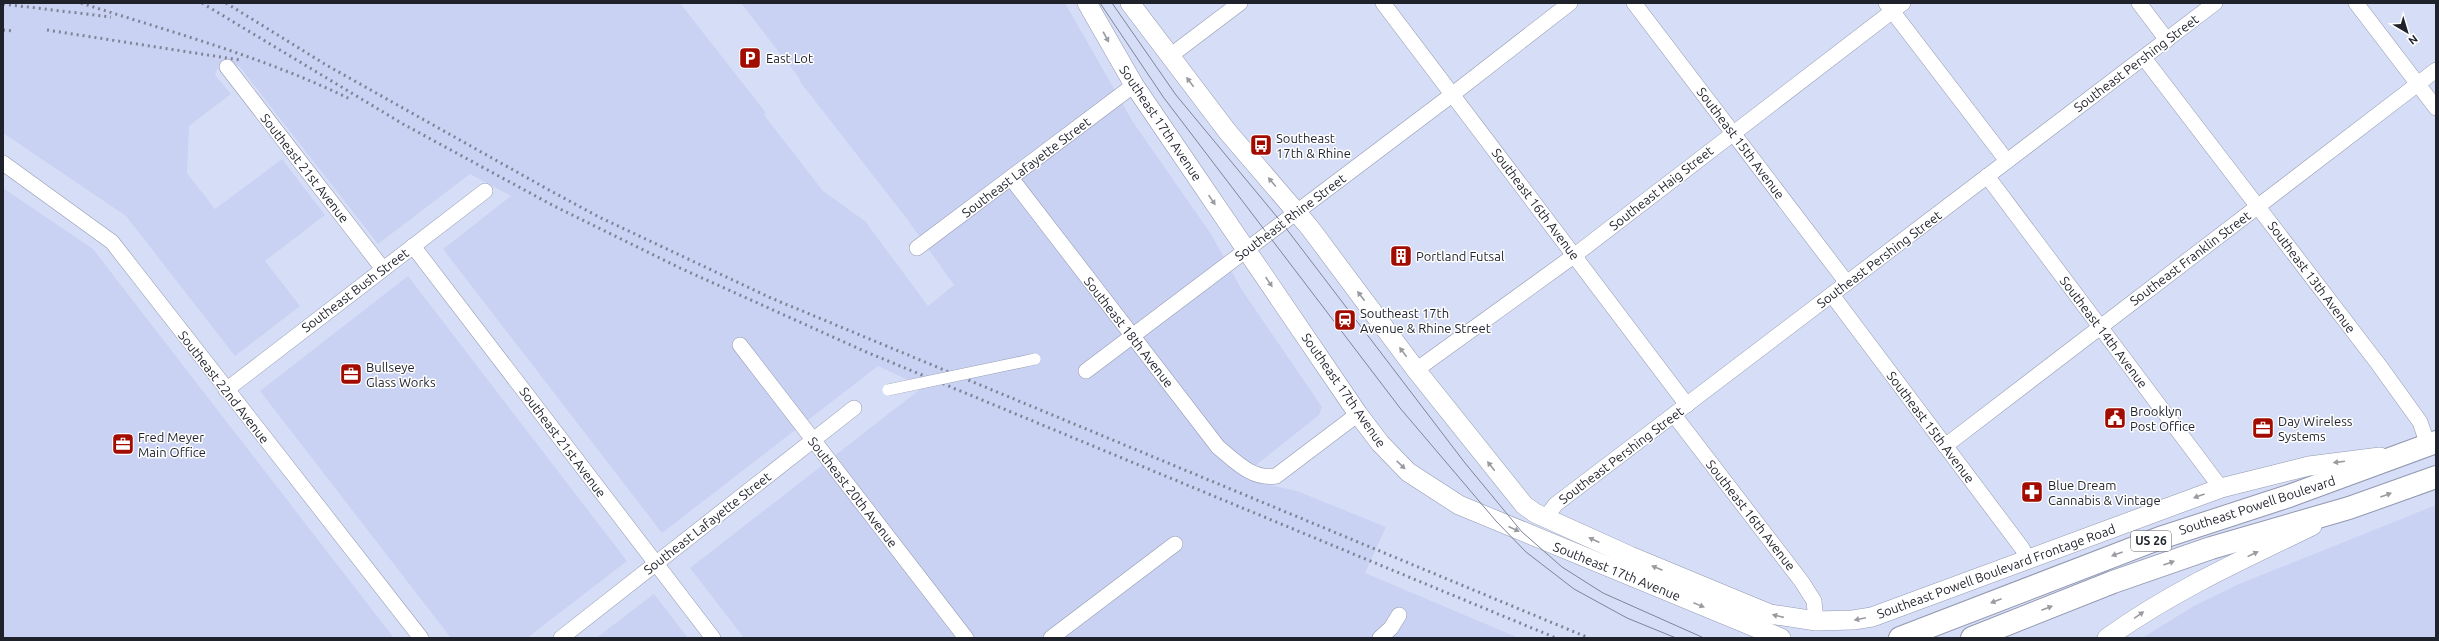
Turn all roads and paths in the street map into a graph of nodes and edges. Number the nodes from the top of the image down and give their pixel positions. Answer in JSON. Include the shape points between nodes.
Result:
{"nodes":[{"id":1,"x":1087,"y":3,"type":"edge"},
{"id":2,"x":1130,"y":3,"type":"edge"},
{"id":3,"x":1240,"y":3,"type":"edge"},
{"id":4,"x":1383,"y":3,"type":"edge"},
{"id":5,"x":1570,"y":3,"type":"edge"},
{"id":6,"x":1634,"y":3,"type":"edge"},
{"id":7,"x":2139,"y":3,"type":"edge"},
{"id":8,"x":2215,"y":3,"type":"edge"},
{"id":9,"x":2356,"y":3,"type":"edge"},
{"id":10,"x":1894,"y":6,"type":"edge"},
{"id":11,"x":2167,"y":40,"type":"junction"},
{"id":12,"x":1170,"y":56,"type":"junction"},
{"id":13,"x":2144,"y":58,"type":"junction"},
{"id":14,"x":227,"y":67,"type":"dead end"},
{"id":15,"x":2436,"y":70,"type":"edge"},
{"id":16,"x":2419,"y":84,"type":"junction"},
{"id":17,"x":1134,"y":85,"type":"junction"},
{"id":18,"x":1453,"y":94,"type":"junction"},
{"id":19,"x":2436,"y":108,"type":"edge"},
{"id":20,"x":1733,"y":132,"type":"junction"},
{"id":21,"x":2007,"y":161,"type":"junction"},
{"id":22,"x":3,"y":163,"type":"edge"},
{"id":23,"x":1987,"y":176,"type":"junction"},
{"id":24,"x":1011,"y":178,"type":"junction"},
{"id":25,"x":485,"y":191,"type":"dead end"},
{"id":26,"x":2258,"y":206,"type":"junction"},
{"id":27,"x":1297,"y":212,"type":"junction"},
{"id":28,"x":413,"y":246,"type":"junction"},
{"id":29,"x":918,"y":248,"type":"dead end"},
{"id":30,"x":1247,"y":250,"type":"junction"},
{"id":31,"x":1575,"y":255,"type":"junction"},
{"id":32,"x":383,"y":269,"type":"junction"},
{"id":33,"x":1847,"y":283,"type":"junction"},
{"id":34,"x":1832,"y":295,"type":"junction"},
{"id":35,"x":2099,"y":326,"type":"junction"},
{"id":36,"x":1132,"y":336,"type":"junction"},
{"id":37,"x":740,"y":345,"type":"dead end"},
{"id":38,"x":1035,"y":358,"type":"dead end"},
{"id":39,"x":1416,"y":370,"type":"junction"},
{"id":40,"x":1086,"y":371,"type":"dead end"},
{"id":41,"x":226,"y":390,"type":"junction"},
{"id":42,"x":888,"y":390,"type":"dead end"},
{"id":43,"x":1687,"y":405,"type":"junction"},
{"id":44,"x":854,"y":408,"type":"dead end"},
{"id":45,"x":1358,"y":414,"type":"junction"},
{"id":46,"x":1674,"y":415,"type":"junction"},
{"id":47,"x":813,"y":440,"type":"junction"},
{"id":48,"x":2432,"y":444,"type":"edge"},
{"id":49,"x":1945,"y":446,"type":"junction"},
{"id":50,"x":2405,"y":454,"type":"junction"},
{"id":51,"x":2436,"y":477,"type":"edge"},
{"id":52,"x":2221,"y":488,"type":"junction"},
{"id":53,"x":2349,"y":508,"type":"junction"},
{"id":54,"x":1545,"y":518,"type":"junction"},
{"id":55,"x":1175,"y":544,"type":"dead end"},
{"id":56,"x":2028,"y":559,"type":"junction"},
{"id":57,"x":656,"y":564,"type":"junction"},
{"id":58,"x":1399,"y":615,"type":"dead end"},
{"id":59,"x":1816,"y":621,"type":"junction"},
{"id":60,"x":421,"y":638,"type":"edge"},
{"id":61,"x":561,"y":638,"type":"edge"},
{"id":62,"x":713,"y":638,"type":"edge"},
{"id":63,"x":966,"y":638,"type":"edge"},
{"id":64,"x":1051,"y":638,"type":"edge"},
{"id":65,"x":1380,"y":638,"type":"edge"},
{"id":66,"x":1781,"y":638,"type":"edge"},
{"id":67,"x":1900,"y":638,"type":"edge"},
{"id":68,"x":1972,"y":638,"type":"edge"},
{"id":69,"x":2107,"y":638,"type":"edge"}],
"edges":[{"from":1,"to":17,"type":"street","name":"Southeast 17th Avenue","one_way":true},
{"from":2,"to":12,"type":"street","name":"Southeast 17th Avenue"},
{"from":3,"to":12,"type":"street"},
{"from":4,"to":18,"type":"street","name":"Southeast 16th Avenue"},
{"from":5,"to":18,"type":"street","name":"Southeast Rhine Street"},
{"from":6,"to":20,"type":"street","name":"Southeast 15th Avenue"},
{"from":7,"to":11,"type":"street"},
{"from":8,"to":11,"type":"street","name":"Southeast Pershing Street"},
{"from":9,"to":16,"type":"street"},
{"from":10,"to":20,"type":"street","name":"Southeast Haig Street"},
{"from":10,"to":21,"type":"street"},
{"from":11,"to":13,"type":"street","name":"Southeast Pershing Street"},
{"from":27,"to":12,"type":"street","name":"Southeast 17th Avenue","one_way":true,"via":[[1227,131]]},
{"from":13,"to":21,"type":"street","name":"Southeast Pershing Street"},
{"from":13,"to":26,"type":"street","name":"Southeast 13th Avenue"},
{"from":14,"to":32,"type":"street","name":"Southeast 21st Avenue"},
{"from":15,"to":16,"type":"street","name":"Southeast Franklin Street"},
{"from":16,"to":19,"type":"street"},
{"from":16,"to":26,"type":"street","name":"Southeast Franklin Street"},
{"from":17,"to":24,"type":"street","name":"Southeast Lafayette Street"},
{"from":17,"to":30,"type":"street","name":"Southeast 17th Avenue","one_way":true},
{"from":18,"to":27,"type":"street","name":"Southeast Rhine Street"},
{"from":18,"to":31,"type":"street","name":"Southeast 16th Avenue"},
{"from":20,"to":31,"type":"street","name":"Southeast Haig Street"},
{"from":20,"to":33,"type":"street","name":"Southeast 15th Avenue"},
{"from":21,"to":23,"type":"street","name":"Southeast Pershing Street"},
{"from":22,"to":41,"type":"street","name":"Southeast 22nd Avenue","via":[[112,242]]},
{"from":23,"to":33,"type":"street","name":"Southeast Pershing Street"},
{"from":23,"to":35,"type":"street","name":"Southeast 14th Avenue"},
{"from":24,"to":29,"type":"street","name":"Southeast Lafayette Street"},
{"from":24,"to":36,"type":"street","name":"Southeast 18th Avenue"},
{"from":25,"to":28,"type":"street","name":"Southeast Bush Street"},
{"from":26,"to":35,"type":"street","name":"Southeast Franklin Street"},
{"from":26,"to":48,"type":"street","name":"Southeast 13th Avenue","via":[[2420,422]]},
{"from":27,"to":30,"type":"street","name":"Southeast Rhine Street"},
{"from":39,"to":27,"type":"street","name":"Southeast 17th Avenue","one_way":true},
{"from":28,"to":32,"type":"street","name":"Southeast Bush Street"},
{"from":28,"to":57,"type":"street","name":"Southeast 21st Avenue"},
{"from":30,"to":36,"type":"street","name":"Southeast Rhine Street"},
{"from":30,"to":45,"type":"street","name":"Southeast 17th Avenue","one_way":true},
{"from":31,"to":39,"type":"street","name":"Southeast Haig Street"},
{"from":31,"to":43,"type":"street","name":"Southeast 16th Avenue"},
{"from":32,"to":41,"type":"street","name":"Southeast Bush Street"},
{"from":33,"to":34,"type":"street","name":"Southeast Pershing Street"},
{"from":34,"to":43,"type":"street","name":"Southeast Pershing Street"},
{"from":34,"to":49,"type":"street","name":"Southeast 15th Avenue"},
{"from":35,"to":49,"type":"street","name":"Southeast Franklin Street"},
{"from":35,"to":52,"type":"street","name":"Southeast 14th Avenue"},
{"from":36,"to":40,"type":"street","name":"Southeast Rhine Street"},
{"from":36,"to":45,"type":"street","name":"Southeast 18th Avenue","via":[[1218,447],[1258,476],[1266,478],[1285,471]]},
{"from":37,"to":47,"type":"street","name":"Southeast 20th Avenue"},
{"from":38,"to":42,"type":"street","bridge":true},
{"from":54,"to":39,"type":"street","name":"Southeast 17th Avenue","one_way":true,"via":[[1516,498]]},
{"from":41,"to":60,"type":"street","name":"Southeast 22nd Avenue"},
{"from":43,"to":46,"type":"street","name":"Southeast Pershing Street"},
{"from":44,"to":47,"type":"street","name":"Southeast Lafayette Street"},
{"from":45,"to":66,"type":"street","name":"Southeast 17th Avenue","one_way":true,"via":[[1380,443],[1408,472],[1459,505]]},
{"from":46,"to":54,"type":"street","name":"Southeast Pershing Street","via":[[1556,504]]},
{"from":46,"to":59,"type":"street","name":"Southeast 16th Avenue","via":[[1802,582],[1814,601]]},
{"from":47,"to":57,"type":"street","name":"Southeast Lafayette Street"},
{"from":47,"to":63,"type":"street","name":"Southeast 20th Avenue"},
{"from":48,"to":50,"type":"main road","name":"Southeast Powell Boulevard","number":"US 26"},
{"from":49,"to":56,"type":"street","name":"Southeast 15th Avenue"},
{"from":50,"to":52,"type":"street","name":"Southeast Powell Boulevard Frontage Road","one_way":true,"via":[[2309,466]]},
{"from":50,"to":67,"type":"main road","name":"Southeast Powell Boulevard","number":"US 26","one_way":true,"via":[[2152,541]]},
{"from":53,"to":51,"type":"main road","name":"Southeast Powell Boulevard","number":"US 26","one_way":true},
{"from":52,"to":56,"type":"street","name":"Southeast Powell Boulevard Frontage Road","one_way":true},
{"from":68,"to":53,"type":"main road","name":"Southeast Powell Boulevard","number":"US 26","one_way":true,"via":[[2113,582],[2211,548]]},
{"from":69,"to":53,"type":"street","one_way":true,"via":[[2185,587]]},
{"from":59,"to":54,"type":"street","name":"Southeast 17th Avenue","one_way":true,"via":[[1784,617],[1756,609]]},
{"from":55,"to":64,"type":"street"},
{"from":56,"to":59,"type":"street","name":"Southeast Powell Boulevard Frontage Road","one_way":true,"via":[[1894,610],[1853,620]]},
{"from":57,"to":61,"type":"street","name":"Southeast Lafayette Street"},
{"from":57,"to":62,"type":"street","name":"Southeast 21st Avenue"},
{"from":58,"to":65,"type":"street","via":[[1391,628]]}]}
